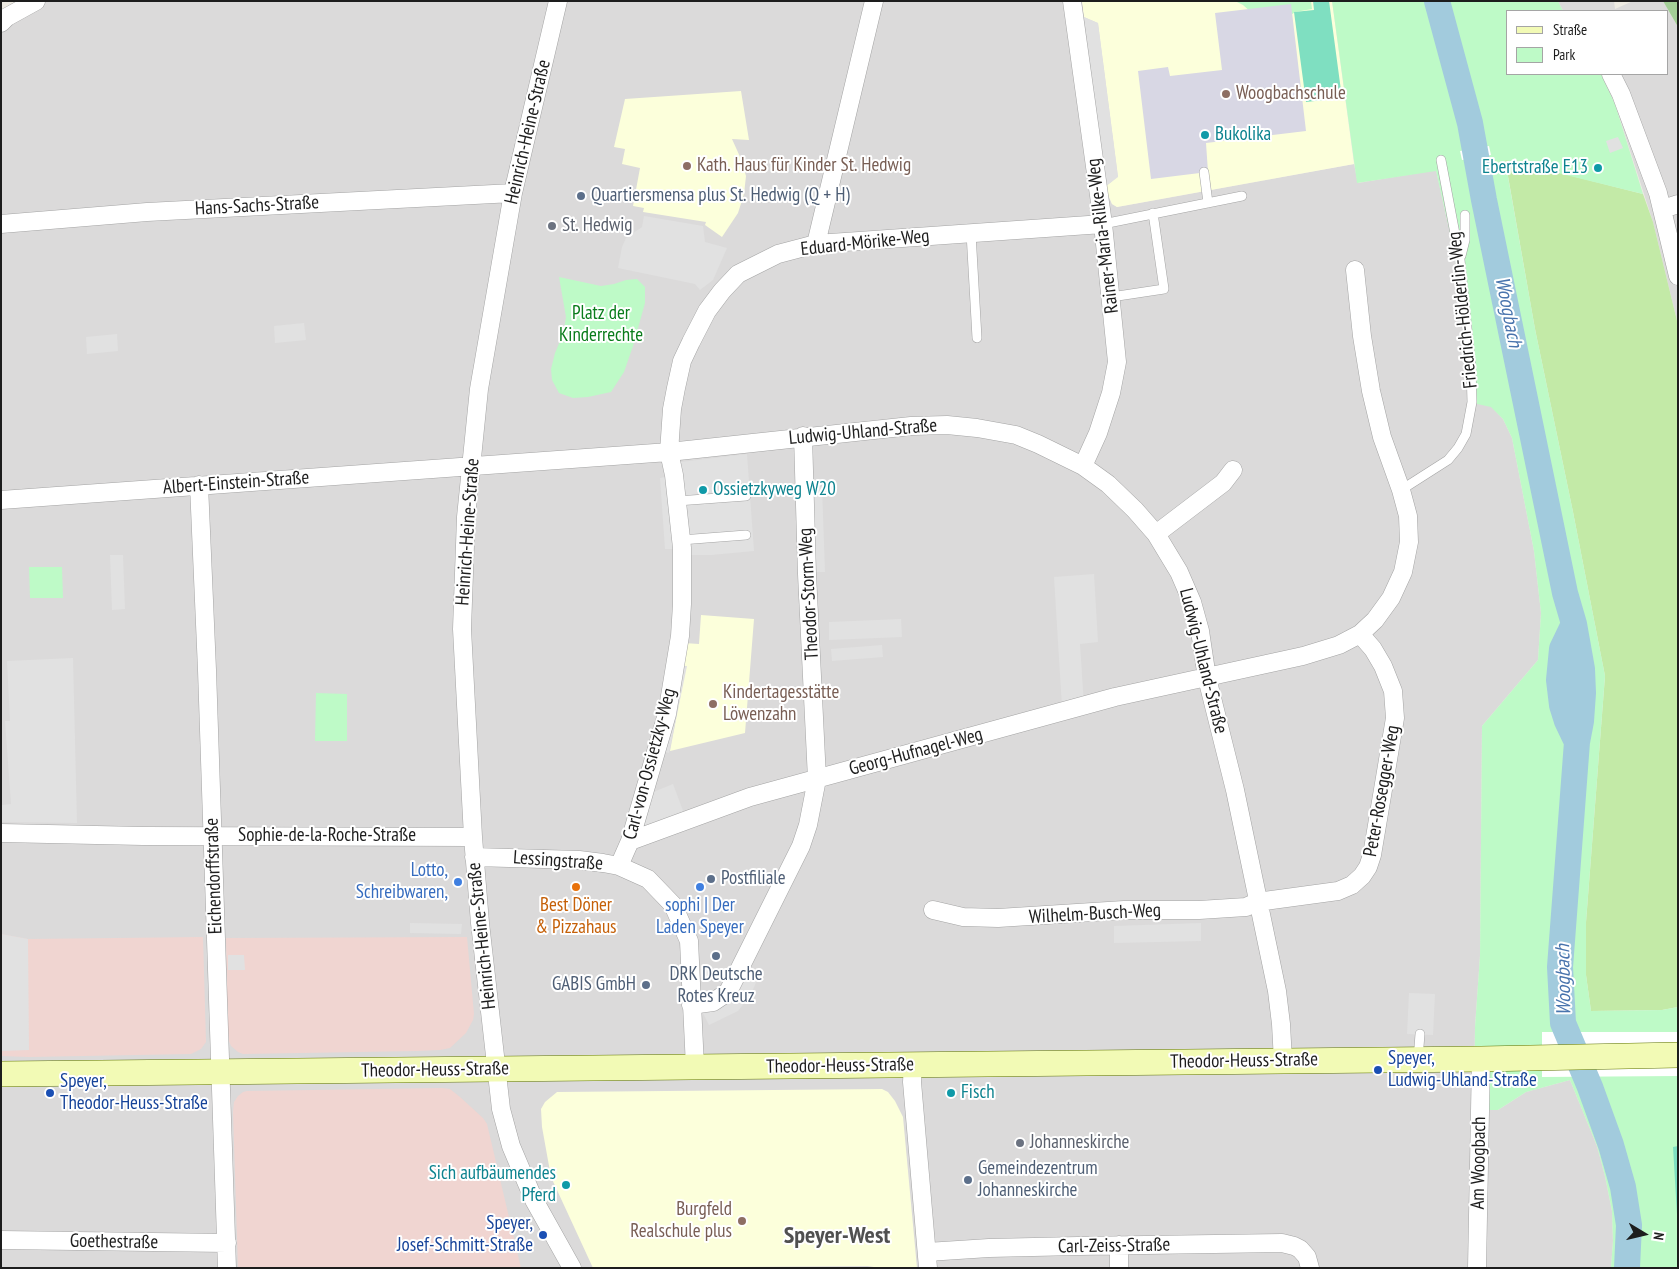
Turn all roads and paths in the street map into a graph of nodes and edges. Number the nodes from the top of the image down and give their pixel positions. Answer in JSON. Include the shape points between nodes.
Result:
{"nodes":[{"id":1,"x":36,"y":1,"type":"edge"},
{"id":2,"x":558,"y":1,"type":"edge"},
{"id":3,"x":874,"y":1,"type":"edge"},
{"id":4,"x":1072,"y":1,"type":"edge"},
{"id":5,"x":1,"y":23,"type":"edge"},
{"id":6,"x":1612,"y":75,"type":"edge"},
{"id":7,"x":1441,"y":160,"type":"dead end"},
{"id":8,"x":1204,"y":172,"type":"dead end"},
{"id":9,"x":513,"y":193,"type":"junction"},
{"id":10,"x":1242,"y":196,"type":"dead end"},
{"id":11,"x":1208,"y":203,"type":"junction"},
{"id":12,"x":1670,"y":207,"type":"edge"},
{"id":13,"x":1153,"y":214,"type":"junction"},
{"id":14,"x":1464,"y":215,"type":"dead end"},
{"id":15,"x":1,"y":224,"type":"edge"},
{"id":16,"x":1103,"y":224,"type":"junction"},
{"id":17,"x":971,"y":233,"type":"junction"},
{"id":18,"x":816,"y":244,"type":"junction"},
{"id":19,"x":1460,"y":260,"type":"junction"},
{"id":20,"x":1354,"y":270,"type":"dead end"},
{"id":21,"x":1678,"y":276,"type":"edge"},
{"id":22,"x":1111,"y":297,"type":"junction"},
{"id":23,"x":977,"y":338,"type":"dead end"},
{"id":24,"x":803,"y":436,"type":"junction"},
{"id":25,"x":669,"y":452,"type":"junction"},
{"id":26,"x":1083,"y":466,"type":"junction"},
{"id":27,"x":471,"y":467,"type":"junction"},
{"id":28,"x":1233,"y":470,"type":"dead end"},
{"id":29,"x":198,"y":485,"type":"junction"},
{"id":30,"x":1401,"y":490,"type":"junction"},
{"id":31,"x":746,"y":496,"type":"dead end"},
{"id":32,"x":1,"y":500,"type":"edge"},
{"id":33,"x":677,"y":501,"type":"junction"},
{"id":34,"x":1156,"y":534,"type":"junction"},
{"id":35,"x":746,"y":535,"type":"dead end"},
{"id":36,"x":681,"y":540,"type":"junction"},
{"id":37,"x":1360,"y":634,"type":"junction"},
{"id":38,"x":1207,"y":678,"type":"junction"},
{"id":39,"x":817,"y":779,"type":"junction"},
{"id":40,"x":1,"y":833,"type":"edge"},
{"id":41,"x":212,"y":836,"type":"junction"},
{"id":42,"x":473,"y":837,"type":"junction"},
{"id":43,"x":630,"y":841,"type":"junction"},
{"id":44,"x":474,"y":857,"type":"junction"},
{"id":45,"x":619,"y":866,"type":"junction"},
{"id":46,"x":1257,"y":902,"type":"junction"},
{"id":47,"x":933,"y":910,"type":"dead end"},
{"id":48,"x":691,"y":1005,"type":"junction"},
{"id":49,"x":1420,"y":1034,"type":"dead end"},
{"id":50,"x":1678,"y":1055,"type":"edge"},
{"id":51,"x":1481,"y":1059,"type":"junction"},
{"id":52,"x":1418,"y":1060,"type":"junction"},
{"id":53,"x":1283,"y":1061,"type":"junction"},
{"id":54,"x":913,"y":1065,"type":"junction"},
{"id":55,"x":695,"y":1067,"type":"junction"},
{"id":56,"x":497,"y":1069,"type":"junction"},
{"id":57,"x":220,"y":1072,"type":"junction"},
{"id":58,"x":1,"y":1074,"type":"edge"},
{"id":59,"x":1,"y":1240,"type":"edge"},
{"id":60,"x":227,"y":1243,"type":"junction"},
{"id":61,"x":1119,"y":1245,"type":"junction"},
{"id":62,"x":927,"y":1260,"type":"edge"},
{"id":63,"x":227,"y":1268,"type":"edge"},
{"id":64,"x":572,"y":1268,"type":"edge"},
{"id":65,"x":1119,"y":1268,"type":"edge"},
{"id":66,"x":1310,"y":1268,"type":"edge"},
{"id":67,"x":1477,"y":1268,"type":"edge"}],
"edges":[{"from":1,"to":5,"type":"street"},
{"from":2,"to":9,"type":"street","name":"Heinrich-Heine-Straße"},
{"from":3,"to":18,"type":"street"},
{"from":4,"to":16,"type":"street","name":"Rainer-Maria-Rilke-Weg"},
{"from":6,"to":12,"type":"street","via":[[1658,192]]},
{"from":7,"to":19,"type":"lane","name":"Friedrich-Hölderlin-Weg"},
{"from":8,"to":11,"type":"lane"},
{"from":9,"to":15,"type":"street","name":"Hans-Sachs-Straße","via":[[147,212]]},
{"from":9,"to":27,"type":"street","name":"Heinrich-Heine-Straße","via":[[480,388]]},
{"from":10,"to":11,"type":"lane"},
{"from":11,"to":13,"type":"lane"},
{"from":12,"to":21,"type":"street"},
{"from":13,"to":16,"type":"lane"},
{"from":13,"to":22,"type":"lane","via":[[1164,289]]},
{"from":14,"to":19,"type":"lane","via":[[1465,240]]},
{"from":16,"to":17,"type":"street","name":"Eduard-Mörike-Weg"},
{"from":16,"to":22,"type":"street","name":"Rainer-Maria-Rilke-Weg"},
{"from":17,"to":18,"type":"street","name":"Eduard-Mörike-Weg"},
{"from":17,"to":23,"type":"lane"},
{"from":18,"to":25,"type":"street","name":"Eduard-Mörike-Weg","via":[[778,254],[738,274],[707,311],[682,361],[672,410]]},
{"from":19,"to":30,"type":"lane","name":"Friedrich-Hölderlin-Weg","via":[[1472,382],[1466,434],[1448,460]]},
{"from":20,"to":30,"type":"street","via":[[1371,392],[1382,437]]},
{"from":22,"to":26,"type":"street","name":"Rainer-Maria-Rilke-Weg","via":[[1118,362],[1098,433]]},
{"from":24,"to":25,"type":"street","name":"Ludwig-Uhland-Straße"},
{"from":24,"to":26,"type":"street","name":"Ludwig-Uhland-Straße","via":[[911,426],[977,428],[1016,435]]},
{"from":24,"to":39,"type":"street","name":"Theodor-Storm-Weg"},
{"from":25,"to":27,"type":"street","name":"Ludwig-Uhland-Straße"},
{"from":25,"to":33,"type":"street","name":"Carl-von-Ossietzky-Weg"},
{"from":26,"to":34,"type":"street","name":"Ludwig-Uhland-Straße","via":[[1108,484]]},
{"from":27,"to":29,"type":"street","name":"Albert-Einstein-Straße"},
{"from":27,"to":42,"type":"street","name":"Heinrich-Heine-Straße","via":[[462,630]]},
{"from":28,"to":34,"type":"street","via":[[1223,483]]},
{"from":29,"to":32,"type":"street","name":"Albert-Einstein-Straße"},
{"from":29,"to":41,"type":"street","name":"Eichendorffstraße"},
{"from":30,"to":37,"type":"street","via":[[1408,516],[1409,542],[1403,572],[1391,598]]},
{"from":31,"to":33,"type":"lane"},
{"from":33,"to":36,"type":"street","name":"Carl-von-Ossietzky-Weg"},
{"from":34,"to":38,"type":"street","name":"Ludwig-Uhland-Straße","via":[[1179,572],[1192,602]]},
{"from":35,"to":36,"type":"lane"},
{"from":36,"to":43,"type":"street","name":"Carl-von-Ossietzky-Weg","via":[[680,636],[667,714]]},
{"from":37,"to":38,"type":"street","via":[[1303,656]]},
{"from":37,"to":46,"type":"street","name":"Peter-Rosegger-Weg","via":[[1383,666],[1393,691],[1395,718],[1377,835],[1368,866],[1352,885],[1338,891]]},
{"from":38,"to":39,"type":"street","name":"Georg-Hufnagel-Weg","via":[[1092,703]]},
{"from":38,"to":46,"type":"street","name":"Ludwig-Uhland-Straße","via":[[1235,790]]},
{"from":39,"to":43,"type":"street","name":"Georg-Hufnagel-Weg","via":[[750,797]]},
{"from":39,"to":48,"type":"street","name":"Theodor-Storm-Weg","via":[[808,825],[800,846],[728,992],[713,1002]]},
{"from":40,"to":41,"type":"street","name":"Sophie-de-la-Roche-Straße"},
{"from":41,"to":42,"type":"street","name":"Sophie-de-la-Roche-Straße"},
{"from":41,"to":57,"type":"street","name":"Eichendorffstraße"},
{"from":42,"to":44,"type":"street","name":"Heinrich-Heine-Straße"},
{"from":43,"to":45,"type":"street","name":"Carl-von-Ossietzky-Weg"},
{"from":44,"to":45,"type":"street","name":"Lessingstraße","via":[[579,860]]},
{"from":44,"to":56,"type":"street","name":"Heinrich-Heine-Straße"},
{"from":45,"to":48,"type":"street","name":"Lessingstraße","via":[[648,879],[673,905],[688,941]]},
{"from":46,"to":47,"type":"street","name":"Wilhelm-Busch-Weg","via":[[1246,907],[1199,910],[1124,910],[998,918]]},
{"from":46,"to":53,"type":"street","name":"Ludwig-Uhland-Straße","via":[[1277,991]]},
{"from":48,"to":55,"type":"street","name":"Lessingstraße"},
{"from":49,"to":52,"type":"lane"},
{"from":50,"to":51,"type":"main road","name":"Theodor-Heuss-Straße"},
{"from":51,"to":52,"type":"main road","name":"Theodor-Heuss-Straße"},
{"from":51,"to":67,"type":"street","name":"Am Woogbach"},
{"from":52,"to":53,"type":"main road","name":"Theodor-Heuss-Straße"},
{"from":53,"to":54,"type":"main road","name":"Theodor-Heuss-Straße"},
{"from":54,"to":55,"type":"main road","name":"Theodor-Heuss-Straße"},
{"from":54,"to":62,"type":"street"},
{"from":55,"to":56,"type":"main road","name":"Theodor-Heuss-Straße"},
{"from":56,"to":57,"type":"main road","name":"Theodor-Heuss-Straße"},
{"from":56,"to":64,"type":"street","name":"Heinrich-Heine-Straße","via":[[501,1109],[511,1146],[534,1200]]},
{"from":57,"to":58,"type":"main road","name":"Theodor-Heuss-Straße"},
{"from":57,"to":60,"type":"street","name":"Eichendorffstraße"},
{"from":59,"to":60,"type":"street","name":"Goethestraße"},
{"from":60,"to":63,"type":"street","name":"Eichendorffstraße"},
{"from":61,"to":62,"type":"street","name":"Carl-Zeiss-Straße","via":[[989,1248]]},
{"from":61,"to":65,"type":"street"},
{"from":61,"to":66,"type":"street","name":"Carl-Zeiss-Straße","via":[[1282,1243],[1300,1249],[1307,1256]]}]}
